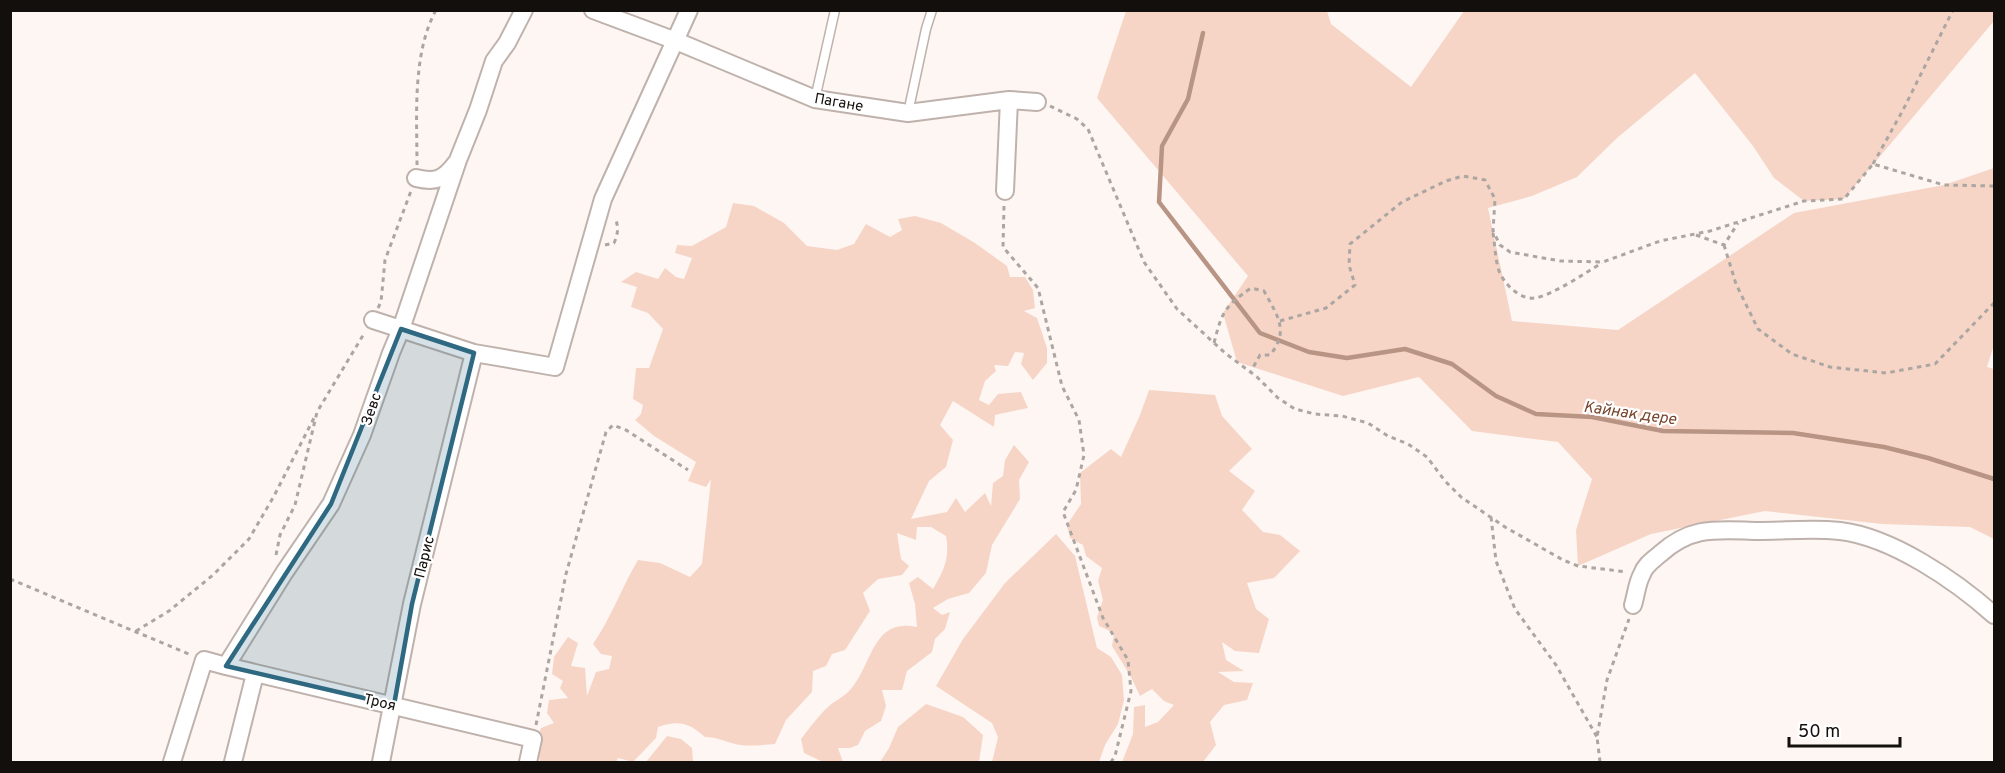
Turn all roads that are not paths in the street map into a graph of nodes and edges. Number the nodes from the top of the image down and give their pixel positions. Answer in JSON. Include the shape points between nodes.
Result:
{"nodes":[{"id":1,"x":524,"y":10,"type":"edge"},
{"id":2,"x":593,"y":10,"type":"edge"},
{"id":3,"x":690,"y":10,"type":"edge"},
{"id":4,"x":835,"y":10,"type":"edge"},
{"id":5,"x":932,"y":10,"type":"edge"},
{"id":6,"x":676,"y":41,"type":"junction"},
{"id":7,"x":815,"y":99,"type":"junction"},
{"id":8,"x":1009,"y":100,"type":"junction"},
{"id":9,"x":1037,"y":102,"type":"road end"},
{"id":10,"x":908,"y":113,"type":"junction"},
{"id":11,"x":458,"y":160,"type":"junction"},
{"id":12,"x":416,"y":178,"type":"road end"},
{"id":13,"x":1005,"y":190,"type":"road end"},
{"id":14,"x":373,"y":320,"type":"road end"},
{"id":15,"x":401,"y":329,"type":"junction"},
{"id":16,"x":474,"y":353,"type":"junction"},
{"id":17,"x":1633,"y":605,"type":"road end"},
{"id":18,"x":1995,"y":615,"type":"edge"},
{"id":19,"x":226,"y":666,"type":"junction"},
{"id":20,"x":255,"y":674,"type":"junction"},
{"id":21,"x":394,"y":705,"type":"junction"},
{"id":22,"x":172,"y":762,"type":"edge"},
{"id":23,"x":233,"y":762,"type":"edge"},
{"id":24,"x":381,"y":762,"type":"edge"},
{"id":25,"x":528,"y":762,"type":"edge"}],
"edges":[{"from":1,"to":11,"type":"street","name":"Зевс","via":[[494,61]]},
{"from":2,"to":6,"type":"street","name":"Пагане"},
{"from":3,"to":6,"type":"street"},
{"from":4,"to":7,"type":"lane"},
{"from":5,"to":10,"type":"lane"},
{"from":6,"to":7,"type":"street","name":"Пагане"},
{"from":6,"to":16,"type":"street","via":[[603,199],[555,367]]},
{"from":7,"to":10,"type":"street","name":"Пагане"},
{"from":8,"to":9,"type":"street","name":"Пагане"},
{"from":8,"to":10,"type":"street","name":"Пагане"},
{"from":8,"to":13,"type":"street"},
{"from":11,"to":12,"type":"street","via":[[447,175],[430,182]]},
{"from":11,"to":15,"type":"street","name":"Зевс"},
{"from":14,"to":15,"type":"street"},
{"from":15,"to":16,"type":"street"},
{"from":15,"to":19,"type":"street","name":"Зевс","via":[[362,435],[331,504]]},
{"from":16,"to":21,"type":"street","name":"Парис","via":[[412,604]]},
{"from":17,"to":18,"type":"street","via":[[1648,564],[1672,543],[1695,532],[1806,529],[1843,531],[1909,555],[1953,582]]},
{"from":19,"to":20,"type":"street","name":"Троя"},
{"from":19,"to":22,"type":"street","via":[[204,660]]},
{"from":20,"to":21,"type":"street","name":"Троя"},
{"from":20,"to":23,"type":"street"},
{"from":21,"to":24,"type":"street","name":"Парис"},
{"from":21,"to":25,"type":"street","name":"Троя","via":[[533,739]]}]}
